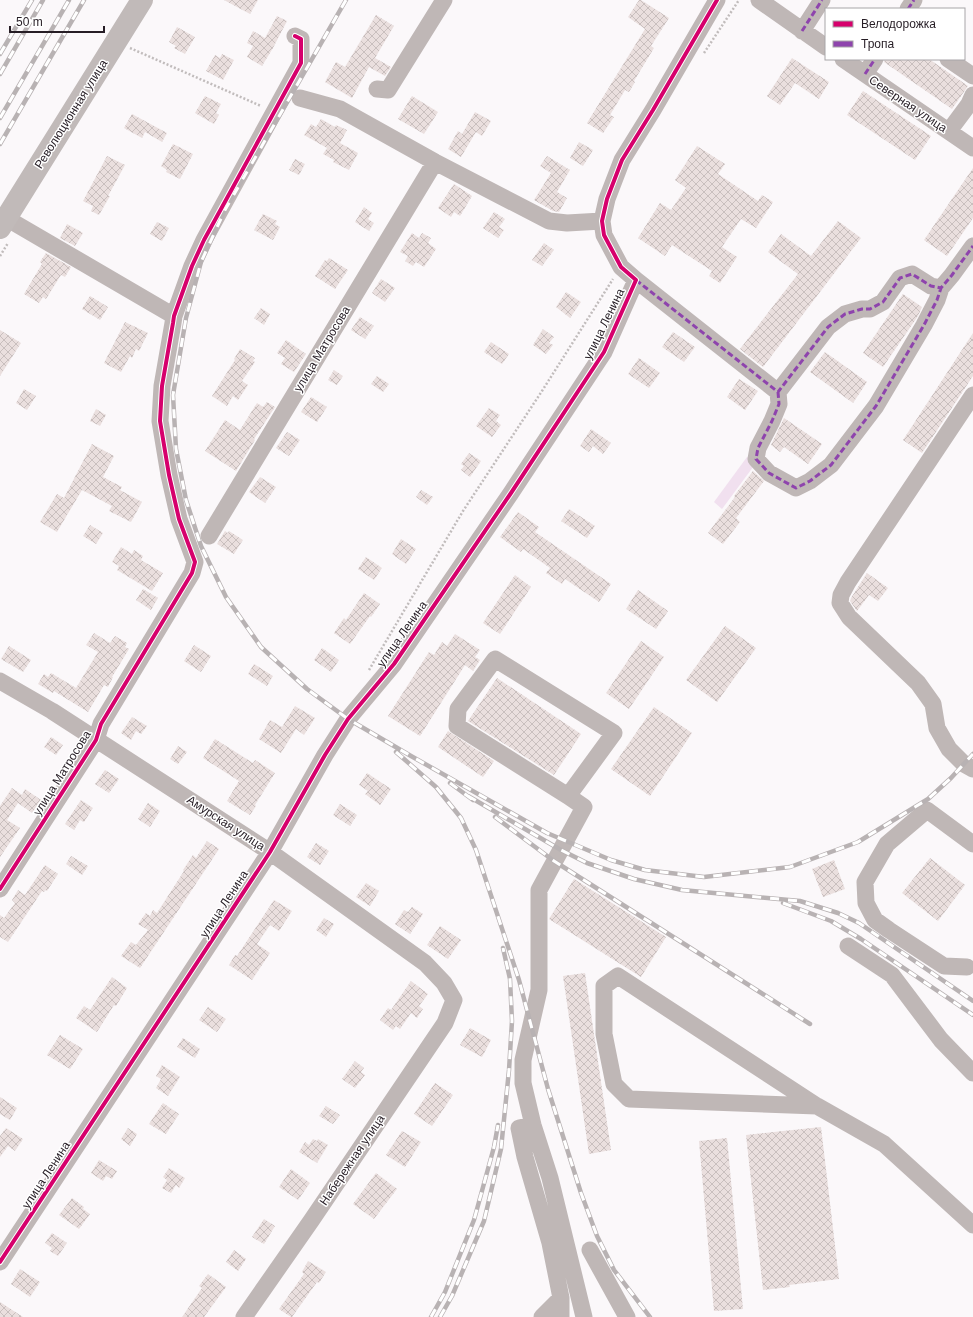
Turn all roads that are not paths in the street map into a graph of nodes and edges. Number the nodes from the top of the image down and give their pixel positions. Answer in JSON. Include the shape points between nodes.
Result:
{"nodes":[{"id":1,"x":142,"y":0,"type":"edge"},
{"id":2,"x":444,"y":0,"type":"edge"},
{"id":3,"x":717,"y":0,"type":"edge"},
{"id":4,"x":758,"y":0,"type":"edge"},
{"id":5,"x":822,"y":0,"type":"edge"},
{"id":6,"x":802,"y":31,"type":"junction"},
{"id":7,"x":295,"y":36,"type":"dead end"},
{"id":8,"x":825,"y":46,"type":"edge"},
{"id":9,"x":844,"y":60,"type":"edge"},
{"id":10,"x":874,"y":60,"type":"edge"},
{"id":11,"x":949,"y":60,"type":"edge"},
{"id":12,"x":865,"y":74,"type":"junction"},
{"id":13,"x":973,"y":76,"type":"edge"},
{"id":14,"x":376,"y":89,"type":"dead end"},
{"id":15,"x":973,"y":95,"type":"edge"},
{"id":16,"x":300,"y":98,"type":"dead end"},
{"id":17,"x":949,"y":131,"type":"junction"},
{"id":18,"x":973,"y":148,"type":"edge"},
{"id":19,"x":435,"y":162,"type":"junction"},
{"id":20,"x":602,"y":221,"type":"junction"},
{"id":21,"x":3,"y":223,"type":"edge"},
{"id":22,"x":973,"y":246,"type":"edge"},
{"id":23,"x":636,"y":280,"type":"junction"},
{"id":24,"x":941,"y":288,"type":"junction"},
{"id":25,"x":174,"y":316,"type":"junction"},
{"id":26,"x":778,"y":392,"type":"junction"},
{"id":27,"x":973,"y":396,"type":"edge"},
{"id":28,"x":209,"y":536,"type":"dead end"},
{"id":29,"x":0,"y":681,"type":"edge"},
{"id":30,"x":96,"y":740,"type":"junction"},
{"id":31,"x":973,"y":769,"type":"edge"},
{"id":32,"x":568,"y":796,"type":"junction"},
{"id":33,"x":973,"y":844,"type":"edge"},
{"id":34,"x":270,"y":852,"type":"junction"},
{"id":35,"x":0,"y":889,"type":"edge"},
{"id":36,"x":848,"y":946,"type":"dead end"},
{"id":37,"x":971,"y":966,"type":"edge"},
{"id":38,"x":454,"y":1000,"type":"joint"},
{"id":39,"x":973,"y":1073,"type":"edge"},
{"id":40,"x":817,"y":1106,"type":"junction"},
{"id":41,"x":533,"y":1125,"type":"junction"},
{"id":42,"x":973,"y":1225,"type":"edge"},
{"id":43,"x":590,"y":1250,"type":"dead end"},
{"id":44,"x":0,"y":1262,"type":"edge"},
{"id":45,"x":561,"y":1298,"type":"junction"},
{"id":46,"x":244,"y":1317,"type":"edge"},
{"id":47,"x":542,"y":1317,"type":"edge"},
{"id":48,"x":562,"y":1317,"type":"edge"},
{"id":49,"x":584,"y":1317,"type":"edge"},
{"id":50,"x":627,"y":1317,"type":"edge"}],
"edges":[{"from":1,"to":21,"type":"main road","name":"Революционная улица"},
{"from":2,"to":14,"type":"street","via":[[388,90]]},
{"from":3,"to":20,"type":"street","name":"улица Ленина","via":[[622,160],[607,199]]},
{"from":4,"to":6,"type":"street"},
{"from":5,"to":6,"type":"street"},
{"from":6,"to":8,"type":"street"},
{"from":7,"to":25,"type":"street","via":[[301,39],[301,63],[204,240]]},
{"from":9,"to":12,"type":"street","name":"Северная улица"},
{"from":10,"to":12,"type":"street"},
{"from":11,"to":13,"type":"street"},
{"from":12,"to":17,"type":"street","name":"Северная улица"},
{"from":15,"to":17,"type":"street"},
{"from":16,"to":19,"type":"street","via":[[340,109]]},
{"from":17,"to":18,"type":"street","name":"Северная улица"},
{"from":19,"to":20,"type":"street","via":[[549,221]]},
{"from":19,"to":28,"type":"street","name":"улица Матросова"},
{"from":20,"to":23,"type":"street","name":"улица Ленина","via":[[604,235],[621,267]]},
{"from":21,"to":25,"type":"street"},
{"from":22,"to":24,"type":"street"},
{"from":23,"to":26,"type":"street"},
{"from":23,"to":34,"type":"street","name":"улица Ленина","via":[[604,352],[394,664],[348,719]]},
{"from":24,"to":26,"type":"street","via":[[931,286],[912,274],[900,278],[883,302],[870,309],[845,314],[828,327]]},
{"from":24,"to":26,"type":"street","via":[[924,325],[876,406],[831,465],[796,488],[769,473],[756,459],[758,448],[779,404]]},
{"from":25,"to":30,"type":"street","name":"улица Матросова","via":[[162,386],[160,421],[179,519],[195,562],[192,573],[102,724]]},
{"from":27,"to":31,"type":"street","via":[[848,582],[840,603],[849,617],[918,683],[933,704],[937,728],[949,749]]},
{"from":29,"to":30,"type":"street","name":"Амурская улица"},
{"from":30,"to":34,"type":"street","name":"Амурская улица"},
{"from":30,"to":35,"type":"street","name":"улица Матросова"},
{"from":32,"to":32,"type":"street","via":[[457,726],[458,710],[495,658],[614,733]]},
{"from":32,"to":41,"type":"street","via":[[584,806],[539,890],[539,990],[523,1060],[523,1083]]},
{"from":33,"to":37,"type":"street","via":[[927,810],[887,844],[865,882],[866,903],[875,920],[944,966]]},
{"from":34,"to":38,"type":"street","name":"Амурская улица","via":[[425,963],[444,983]]},
{"from":34,"to":44,"type":"street","name":"улица Ленина"},
{"from":36,"to":39,"type":"street","via":[[892,975],[941,1040]]},
{"from":38,"to":46,"type":"street","name":"Набережная улица","via":[[445,1023]]},
{"from":40,"to":40,"type":"street","via":[[618,976],[604,986],[604,1034],[614,1084],[629,1099]]},
{"from":40,"to":42,"type":"street","via":[[884,1144]]},
{"from":41,"to":45,"type":"street","via":[[519,1128],[550,1243]]},
{"from":41,"to":49,"type":"street","via":[[550,1178]]},
{"from":43,"to":50,"type":"street"},
{"from":45,"to":47,"type":"street"},
{"from":45,"to":48,"type":"street"}]}
